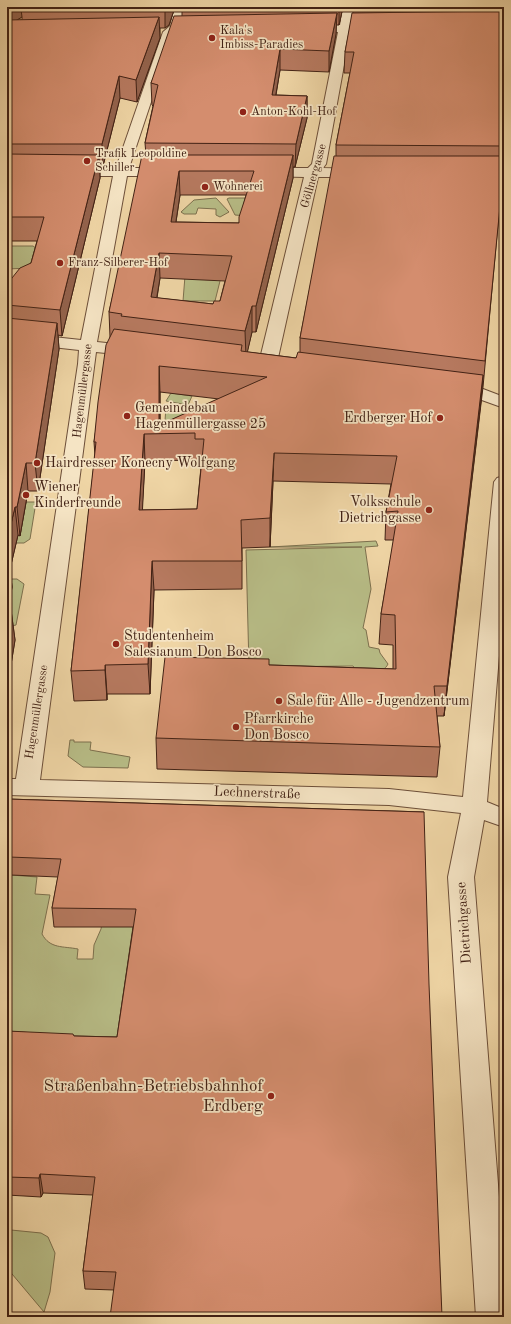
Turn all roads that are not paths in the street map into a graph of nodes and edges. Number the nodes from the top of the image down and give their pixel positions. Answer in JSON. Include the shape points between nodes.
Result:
{"nodes":[{"id":1,"x":181,"y":7,"type":"edge"},
{"id":2,"x":349,"y":7,"type":"edge"},
{"id":3,"x":391,"y":28,"type":"edge"},
{"id":4,"x":345,"y":29,"type":"junction"},
{"id":5,"x":299,"y":30,"type":"edge"},
{"id":6,"x":153,"y":32,"type":"edge"},
{"id":7,"x":169,"y":32,"type":"junction"},
{"id":8,"x":184,"y":32,"type":"edge"},
{"id":9,"x":53,"y":172,"type":"edge"},
{"id":10,"x":122,"y":172,"type":"junction"},
{"id":11,"x":184,"y":172,"type":"edge"},
{"id":12,"x":249,"y":172,"type":"edge"},
{"id":13,"x":312,"y":173,"type":"junction"},
{"id":14,"x":376,"y":173,"type":"edge"},
{"id":15,"x":7,"y":337,"type":"edge"},
{"id":16,"x":88,"y":345,"type":"junction"},
{"id":17,"x":152,"y":353,"type":"edge"},
{"id":18,"x":268,"y":367,"type":"edge"},
{"id":19,"x":437,"y":388,"type":"edge"},
{"id":20,"x":504,"y":403,"type":"edge"},
{"id":21,"x":504,"y":482,"type":"edge"},
{"id":22,"x":17,"y":787,"type":"edge"},
{"id":23,"x":474,"y":806,"type":"junction"},
{"id":24,"x":504,"y":818,"type":"edge"},
{"id":25,"x":492,"y":1317,"type":"edge"}],
"edges":[{"from":1,"to":7,"type":"street","name":"Hagenmüllergasse","via":[[175,27]]},
{"from":2,"to":4,"type":"street","name":"Göllnergasse"},
{"from":3,"to":4,"type":"street"},
{"from":4,"to":5,"type":"street"},
{"from":4,"to":13,"type":"street","name":"Göllnergasse","via":[[319,164]]},
{"from":6,"to":7,"type":"street"},
{"from":7,"to":8,"type":"street"},
{"from":7,"to":10,"type":"street","name":"Hagenmüllergasse"},
{"from":9,"to":10,"type":"street"},
{"from":10,"to":11,"type":"street"},
{"from":10,"to":16,"type":"street","name":"Hagenmüllergasse"},
{"from":12,"to":13,"type":"street"},
{"from":13,"to":14,"type":"street"},
{"from":13,"to":18,"type":"street","name":"Göllnergasse"},
{"from":15,"to":16,"type":"street"},
{"from":16,"to":17,"type":"street"},
{"from":16,"to":22,"type":"street","name":"Hagenmüllergasse","via":[[87,364]]},
{"from":19,"to":20,"type":"street","via":[[483,394]]},
{"from":21,"to":23,"type":"street","name":"Dietrichgasse"},
{"from":22,"to":23,"type":"street","name":"Lechnerstraße","via":[[389,797]]},
{"from":23,"to":24,"type":"street","name":"Lechnerstraße"},
{"from":23,"to":25,"type":"street","name":"Dietrichgasse","via":[[461,877]]}]}
